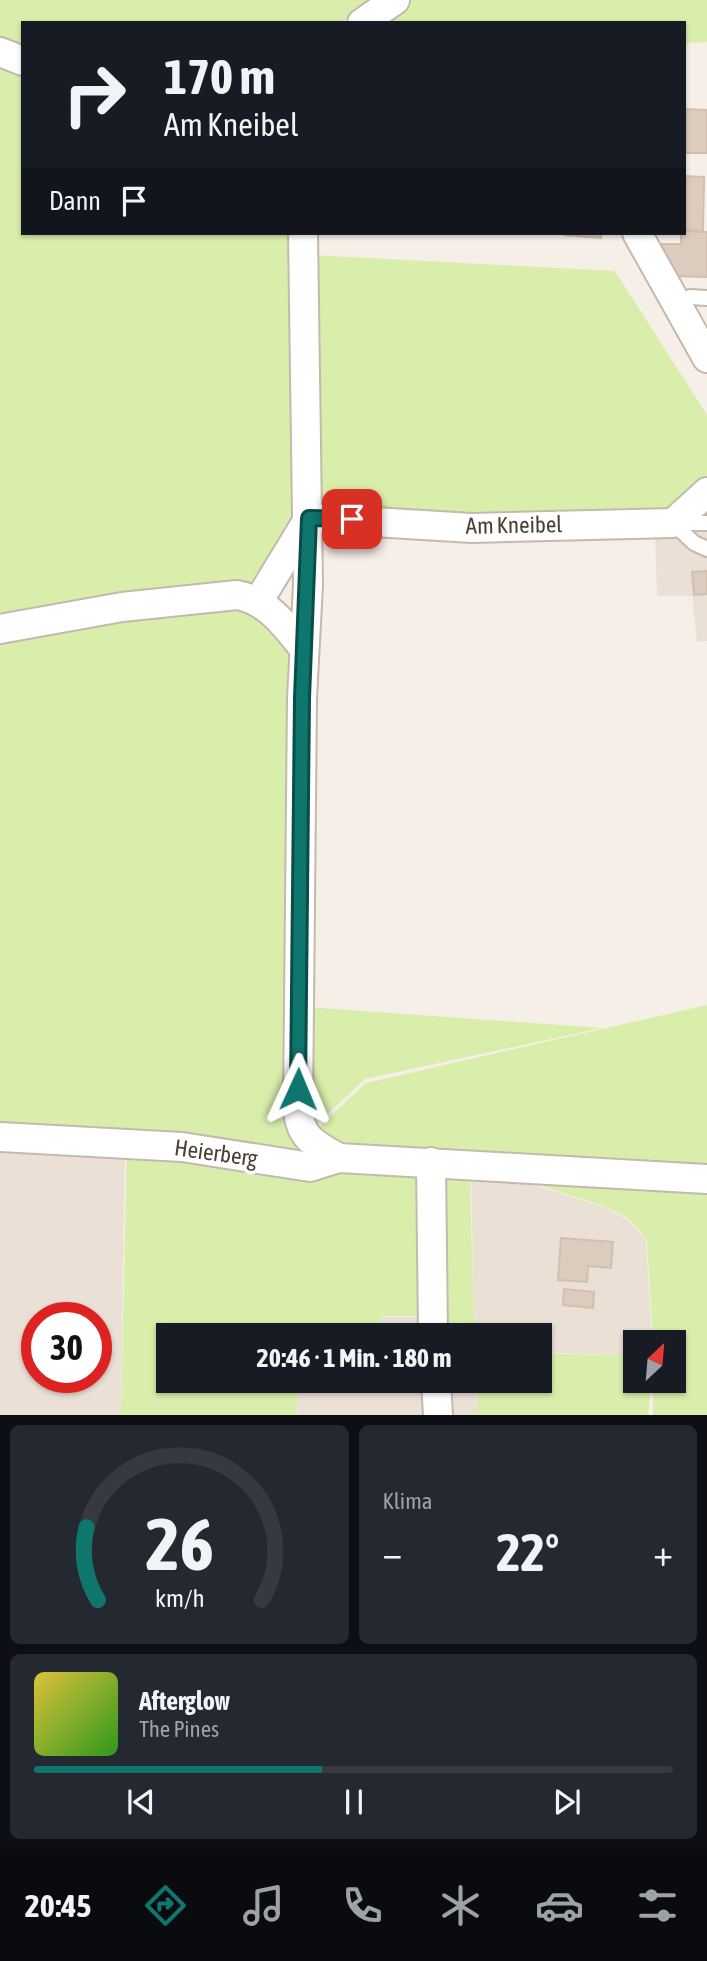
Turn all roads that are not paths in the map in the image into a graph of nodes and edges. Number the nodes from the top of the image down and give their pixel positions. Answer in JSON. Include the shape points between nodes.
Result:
{"nodes":[{"id":1,"x":395,"y":0,"type":"edge"},
{"id":2,"x":365,"y":21,"type":"edge"},
{"id":3,"x":0,"y":52,"type":"edge"},
{"id":4,"x":21,"y":60,"type":"edge"},
{"id":5,"x":303,"y":235,"type":"edge"},
{"id":6,"x":638,"y":235,"type":"edge"},
{"id":7,"x":707,"y":298,"type":"edge"},
{"id":8,"x":677,"y":304,"type":"junction"},
{"id":9,"x":707,"y":358,"type":"edge"},
{"id":10,"x":707,"y":492,"type":"edge"},
{"id":11,"x":309,"y":518,"type":"junction"},
{"id":12,"x":673,"y":523,"type":"junction"},
{"id":13,"x":707,"y":523,"type":"edge"},
{"id":14,"x":707,"y":549,"type":"edge"},
{"id":15,"x":258,"y":602,"type":"junction"},
{"id":16,"x":0,"y":629,"type":"edge"},
{"id":17,"x":304,"y":649,"type":"junction"},
{"id":18,"x":0,"y":1137,"type":"edge"},
{"id":19,"x":338,"y":1158,"type":"junction"},
{"id":20,"x":431,"y":1162,"type":"junction"},
{"id":21,"x":707,"y":1179,"type":"edge"},
{"id":22,"x":433,"y":1323,"type":"edge"},
{"id":23,"x":437,"y":1393,"type":"edge"},
{"id":24,"x":438,"y":1415,"type":"edge"}],
"edges":[{"from":1,"to":2,"type":"street"},
{"from":3,"to":4,"type":"street"},
{"from":5,"to":11,"type":"street"},
{"from":6,"to":8,"type":"street"},
{"from":7,"to":8,"type":"lane","via":[[690,297]]},
{"from":8,"to":9,"type":"street"},
{"from":10,"to":12,"type":"street"},
{"from":11,"to":12,"type":"street","name":"Am Kneibel","via":[[472,528]]},
{"from":11,"to":15,"type":"street"},
{"from":11,"to":17,"type":"street"},
{"from":12,"to":13,"type":"lane"},
{"from":12,"to":14,"type":"lane"},
{"from":15,"to":16,"type":"street","via":[[225,595],[122,607]]},
{"from":15,"to":17,"type":"street"},
{"from":17,"to":19,"type":"street","via":[[299,1122],[309,1141]]},
{"from":18,"to":19,"type":"street","name":"Heierberg","via":[[182,1147],[310,1167]]},
{"from":19,"to":20,"type":"street","name":"Heierberg"},
{"from":20,"to":21,"type":"street","name":"Heierberg"},
{"from":20,"to":22,"type":"street"},
{"from":23,"to":24,"type":"street"}]}
